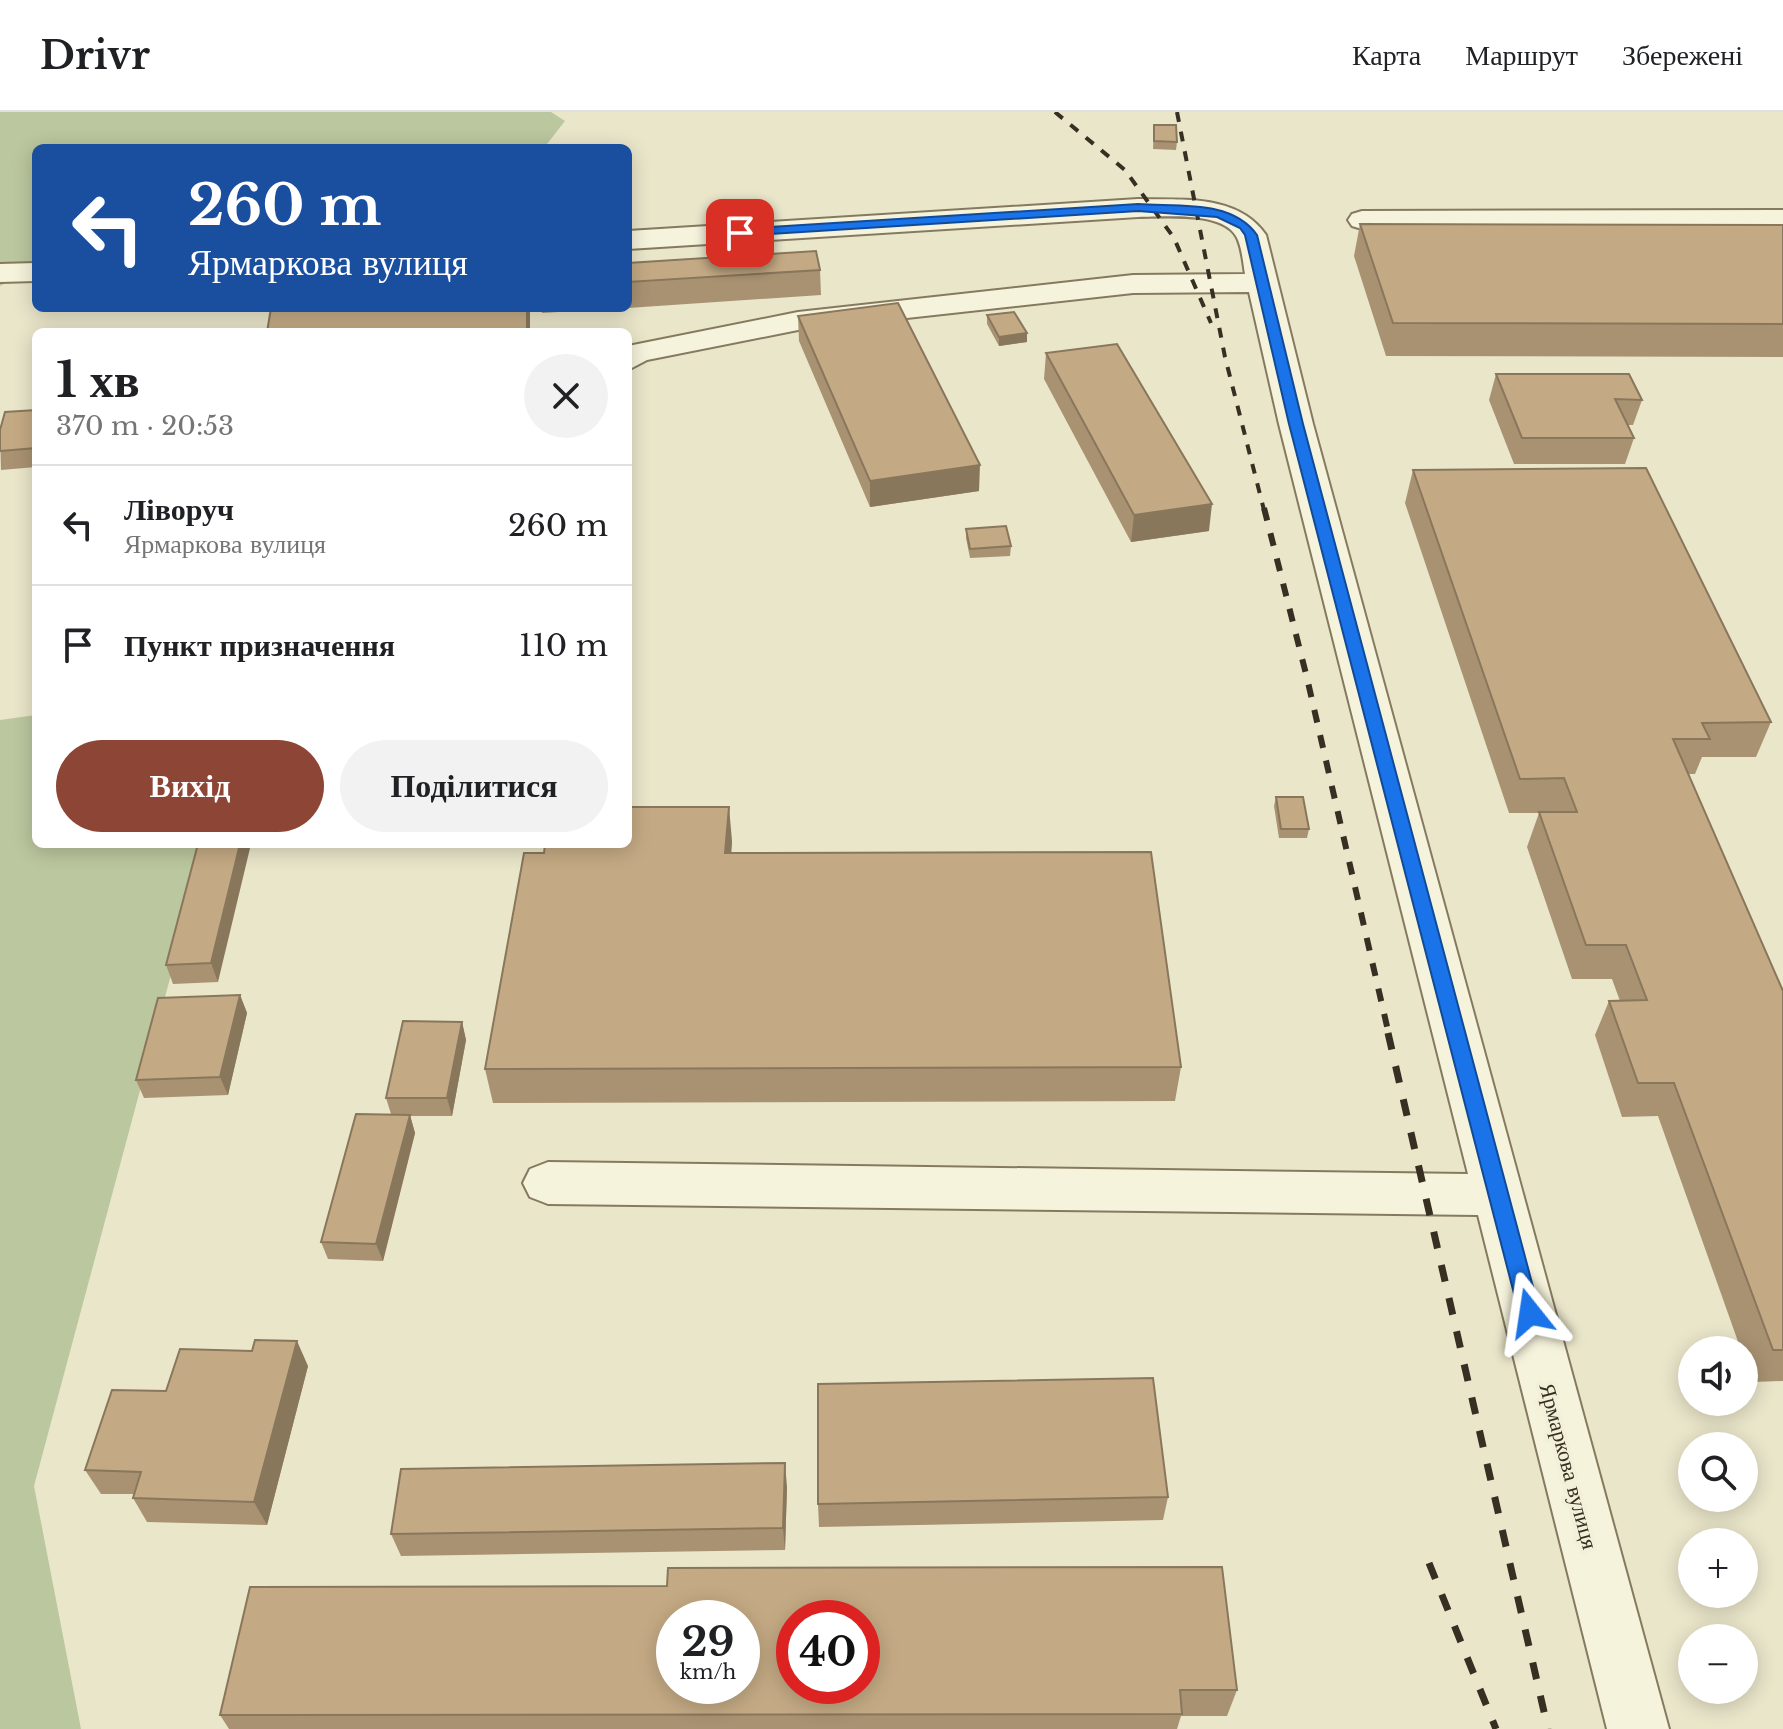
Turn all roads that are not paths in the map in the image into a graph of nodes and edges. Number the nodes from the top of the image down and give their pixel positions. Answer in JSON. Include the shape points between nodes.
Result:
{"nodes":[{"id":1,"x":1783,"y":219,"type":"edge"},
{"id":2,"x":1362,"y":220,"type":"dead end"},
{"id":3,"x":632,"y":240,"type":"edge"},
{"id":4,"x":32,"y":272,"type":"edge"},
{"id":5,"x":0,"y":273,"type":"edge"},
{"id":6,"x":1261,"y":283,"type":"junction"},
{"id":7,"x":632,"y":357,"type":"edge"},
{"id":8,"x":548,"y":1183,"type":"dead end"},
{"id":9,"x":1499,"y":1195,"type":"junction"},
{"id":10,"x":1638,"y":1729,"type":"edge"}],
"edges":[{"from":1,"to":2,"type":"street"},
{"from":3,"to":6,"type":"street","name":"Ярмаркова вулиця","via":[[1138,208],[1204,211],[1244,226],[1251,235]]},
{"from":4,"to":5,"type":"street"},
{"from":6,"to":7,"type":"street","via":[[1133,284],[798,321]]},
{"from":6,"to":9,"type":"street","name":"Ярмаркова вулиця"},
{"from":8,"to":9,"type":"street"},
{"from":9,"to":10,"type":"street","name":"Ярмаркова вулиця"}]}
